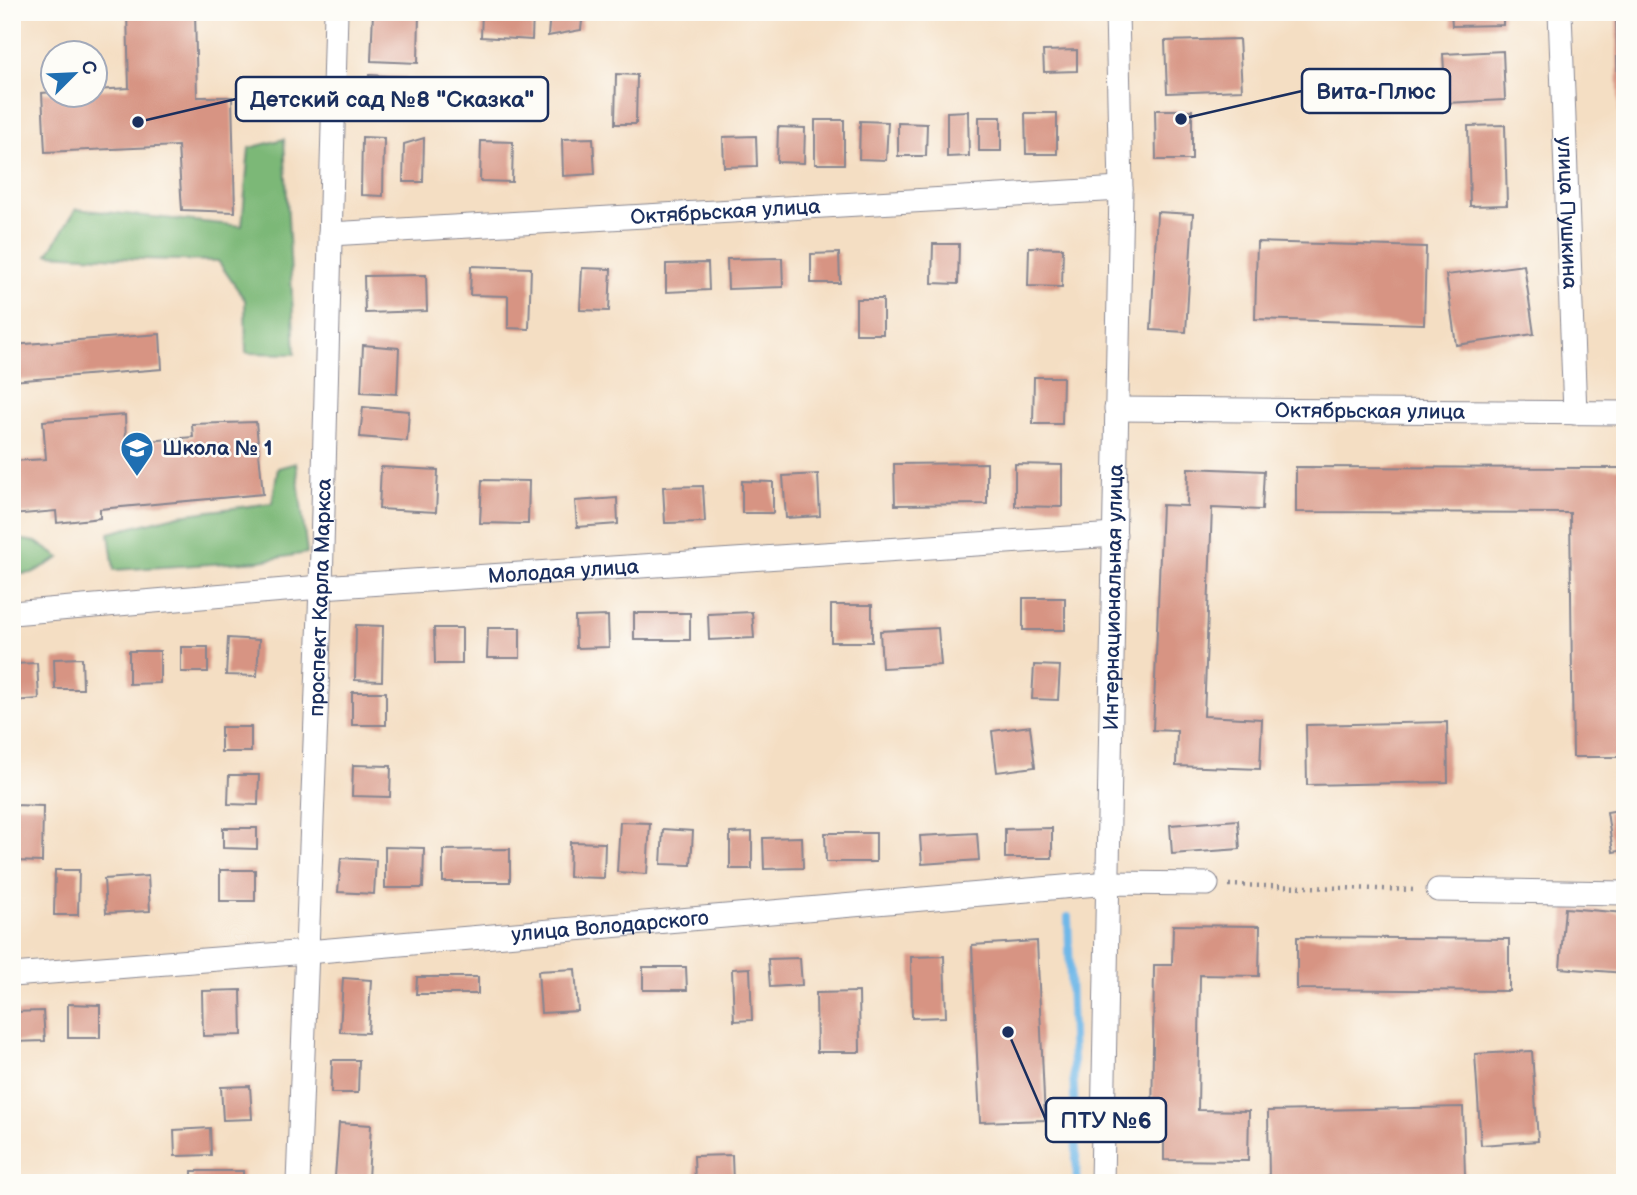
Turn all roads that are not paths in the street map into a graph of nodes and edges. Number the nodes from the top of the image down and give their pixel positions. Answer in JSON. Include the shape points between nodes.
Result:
{"nodes":[{"id":1,"x":336,"y":12,"type":"edge"},
{"id":2,"x":1117,"y":12,"type":"edge"},
{"id":3,"x":1560,"y":12,"type":"edge"},
{"id":4,"x":1121,"y":189,"type":"junction"},
{"id":5,"x":330,"y":234,"type":"junction"},
{"id":6,"x":1116,"y":409,"type":"junction"},
{"id":7,"x":1576,"y":413,"type":"junction"},
{"id":8,"x":1625,"y":413,"type":"edge"},
{"id":9,"x":1115,"y":535,"type":"junction"},
{"id":10,"x":321,"y":587,"type":"junction"},
{"id":11,"x":12,"y":613,"type":"edge"},
{"id":12,"x":1109,"y":883,"type":"junction"},
{"id":13,"x":1207,"y":884,"type":"road end"},
{"id":14,"x":1438,"y":890,"type":"road end"},
{"id":15,"x":1625,"y":893,"type":"edge"},
{"id":16,"x":307,"y":952,"type":"junction"},
{"id":17,"x":12,"y":975,"type":"edge"},
{"id":18,"x":298,"y":1183,"type":"edge"},
{"id":19,"x":1102,"y":1183,"type":"edge"}],
"edges":[{"from":1,"to":5,"type":"street","name":"проспект Карла Маркса"},
{"from":2,"to":4,"type":"street","name":"Интернациональная улица"},
{"from":3,"to":7,"type":"street","name":"улица Пушкина"},
{"from":4,"to":5,"type":"street","name":"Октябрьская улица"},
{"from":4,"to":6,"type":"street","name":"Интернациональная улица"},
{"from":5,"to":10,"type":"street","name":"проспект Карла Маркса"},
{"from":6,"to":7,"type":"street","name":"Октябрьская улица"},
{"from":6,"to":9,"type":"street","name":"Интернациональная улица"},
{"from":7,"to":8,"type":"street","name":"Октябрьская улица"},
{"from":9,"to":10,"type":"street","name":"Молодая улица"},
{"from":9,"to":12,"type":"street","name":"Интернациональная улица"},
{"from":10,"to":11,"type":"street","name":"Молодая улица"},
{"from":10,"to":16,"type":"street","name":"проспект Карла Маркса"},
{"from":12,"to":13,"type":"street","name":"улица Володарского"},
{"from":12,"to":16,"type":"street","name":"улица Володарского"},
{"from":12,"to":19,"type":"street","name":"Интернациональная улица"},
{"from":14,"to":15,"type":"street"},
{"from":16,"to":17,"type":"street","name":"улица Володарского"},
{"from":16,"to":18,"type":"street","name":"проспект Карла Маркса"}]}
